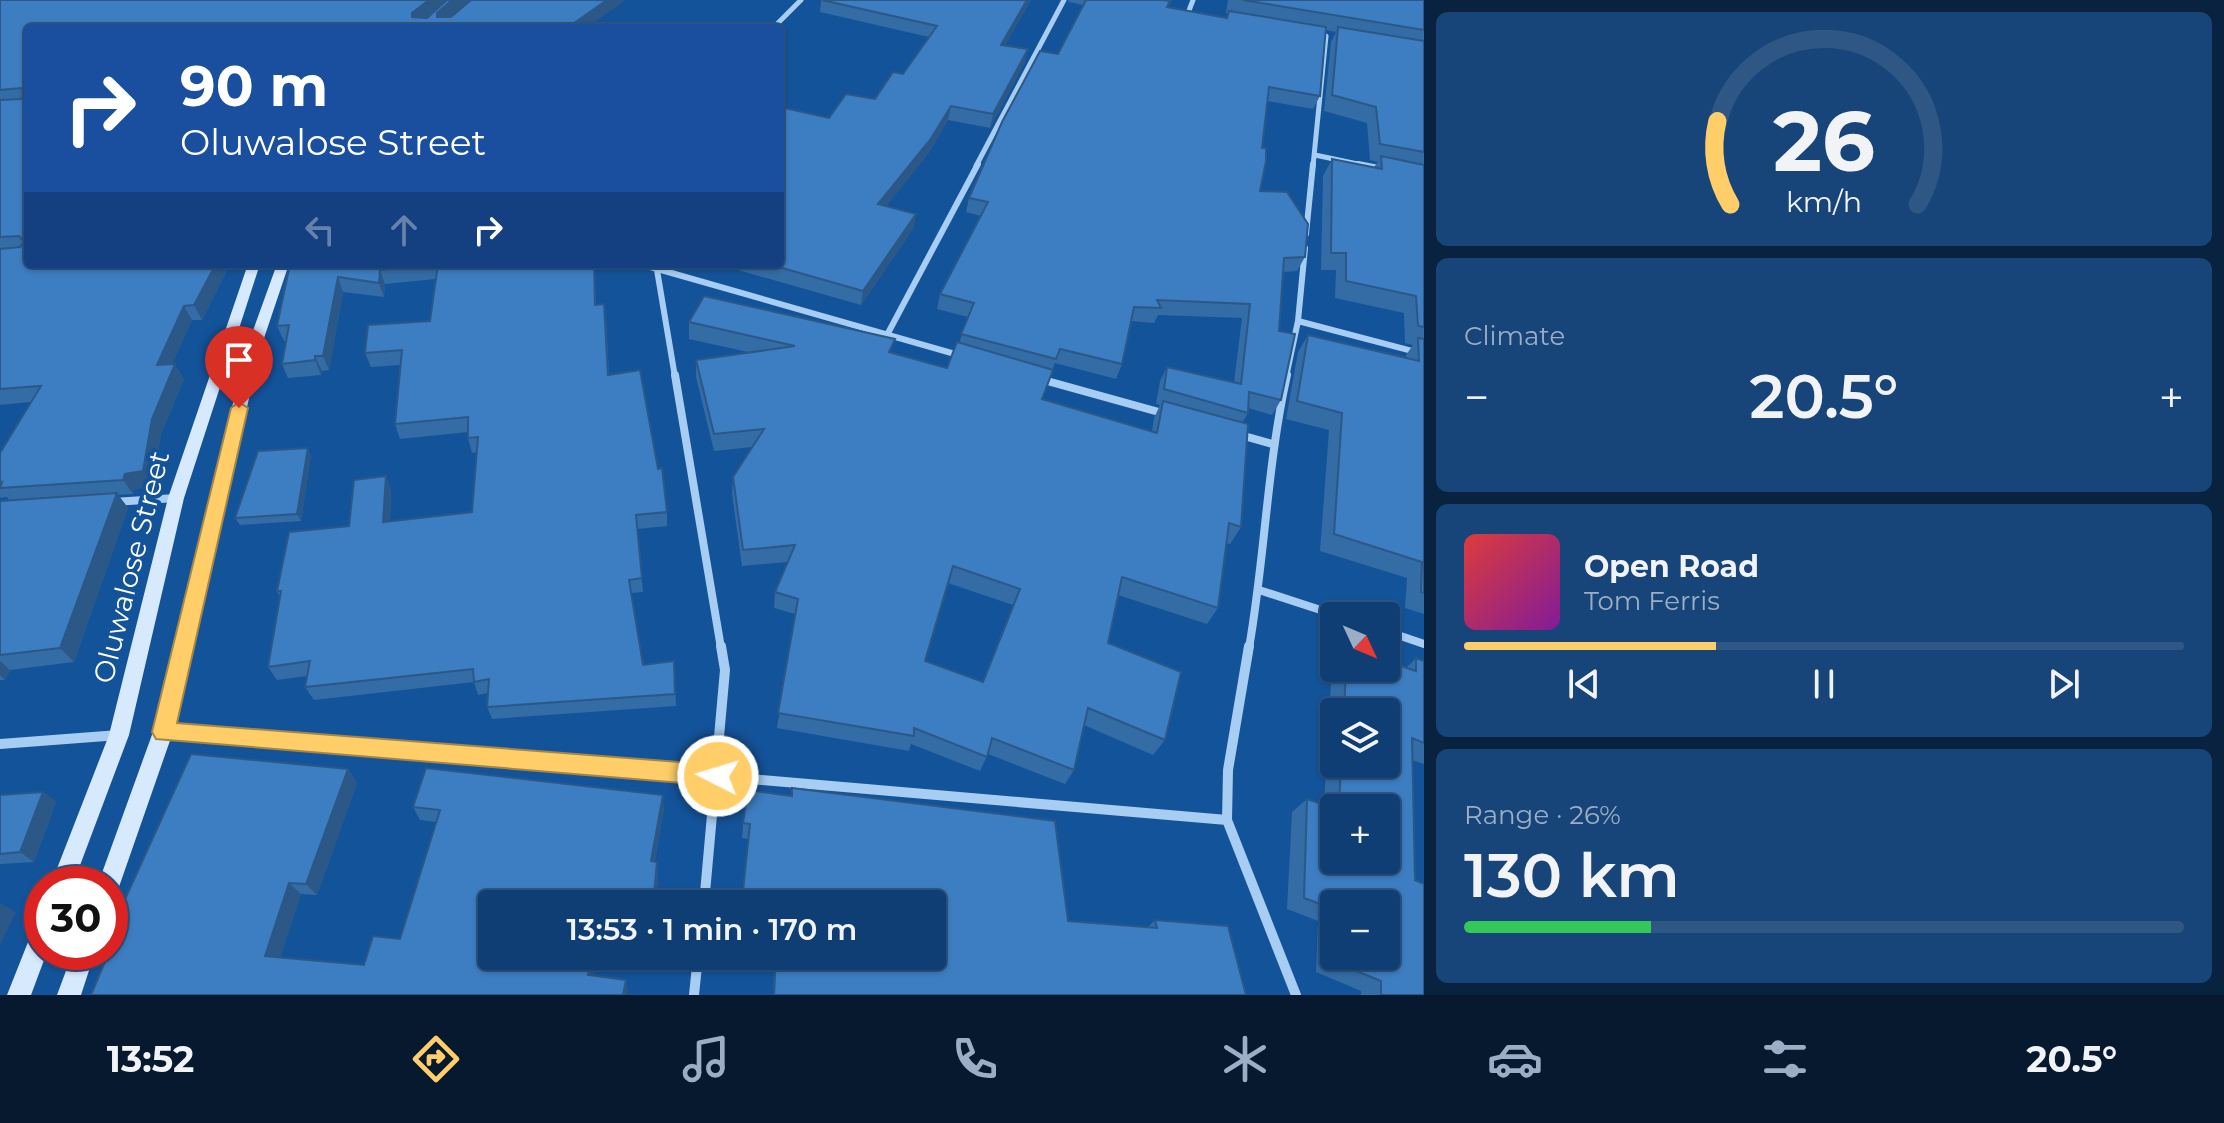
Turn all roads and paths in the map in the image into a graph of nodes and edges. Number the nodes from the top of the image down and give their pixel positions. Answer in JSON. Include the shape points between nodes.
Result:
{"nodes":[{"id":1,"x":801,"y":0,"type":"edge"},
{"id":2,"x":1064,"y":0,"type":"edge"},
{"id":3,"x":1193,"y":0,"type":"edge"},
{"id":4,"x":1174,"y":10,"type":"edge"},
{"id":5,"x":1188,"y":13,"type":"junction"},
{"id":6,"x":1204,"y":15,"type":"edge"},
{"id":7,"x":777,"y":24,"type":"edge"},
{"id":8,"x":1311,"y":34,"type":"edge"},
{"id":9,"x":1326,"y":36,"type":"junction"},
{"id":10,"x":1340,"y":38,"type":"edge"},
{"id":11,"x":1315,"y":155,"type":"junction"},
{"id":12,"x":1393,"y":170,"type":"edge"},
{"id":13,"x":253,"y":268,"type":"edge"},
{"id":14,"x":282,"y":268,"type":"edge"},
{"id":15,"x":651,"y":268,"type":"edge"},
{"id":16,"x":657,"y":270,"type":"junction"},
{"id":17,"x":1298,"y":321,"type":"junction"},
{"id":18,"x":887,"y":335,"type":"junction"},
{"id":19,"x":253,"y":350,"type":"junction"},
{"id":20,"x":223,"y":352,"type":"junction"},
{"id":21,"x":1424,"y":354,"type":"edge"},
{"id":22,"x":976,"y":360,"type":"edge"},
{"id":23,"x":1035,"y":377,"type":"edge"},
{"id":24,"x":1183,"y":419,"type":"edge"},
{"id":25,"x":1228,"y":431,"type":"edge"},
{"id":26,"x":1272,"y":444,"type":"junction"},
{"id":27,"x":176,"y":498,"type":"junction"},
{"id":28,"x":103,"y":503,"type":"edge"},
{"id":29,"x":1259,"y":590,"type":"junction"},
{"id":30,"x":1320,"y":610,"type":"edge"},
{"id":31,"x":1400,"y":636,"type":"edge"},
{"id":32,"x":1424,"y":644,"type":"edge"},
{"id":33,"x":163,"y":732,"type":"junction"},
{"id":34,"x":119,"y":735,"type":"junction"},
{"id":35,"x":0,"y":744,"type":"edge"},
{"id":36,"x":718,"y":776,"type":"junction"},
{"id":37,"x":1227,"y":820,"type":"junction"},
{"id":38,"x":69,"y":866,"type":"edge"},
{"id":39,"x":115,"y":866,"type":"edge"},
{"id":40,"x":706,"y":890,"type":"edge"},
{"id":41,"x":29,"y":970,"type":"edge"},
{"id":42,"x":78,"y":970,"type":"edge"},
{"id":43,"x":697,"y":970,"type":"edge"},
{"id":44,"x":19,"y":995,"type":"edge"},
{"id":45,"x":69,"y":995,"type":"edge"},
{"id":46,"x":694,"y":995,"type":"edge"},
{"id":47,"x":1296,"y":995,"type":"edge"}],
"edges":[{"from":1,"to":7,"type":"street"},
{"from":2,"to":18,"type":"street"},
{"from":3,"to":5,"type":"street"},
{"from":4,"to":5,"type":"street"},
{"from":5,"to":6,"type":"street"},
{"from":8,"to":9,"type":"street"},
{"from":9,"to":10,"type":"street"},
{"from":9,"to":11,"type":"street"},
{"from":11,"to":12,"type":"street"},
{"from":11,"to":17,"type":"street"},
{"from":13,"to":20,"type":"street","name":"Oluwalose Street"},
{"from":14,"to":19,"type":"street"},
{"from":15,"to":16,"type":"street"},
{"from":16,"to":18,"type":"street"},
{"from":16,"to":36,"type":"street","via":[[725,670]]},
{"from":17,"to":21,"type":"street"},
{"from":17,"to":26,"type":"street"},
{"from":18,"to":22,"type":"street"},
{"from":19,"to":20,"type":"street"},
{"from":19,"to":33,"type":"street"},
{"from":20,"to":27,"type":"street","name":"Oluwalose Street"},
{"from":23,"to":24,"type":"street"},
{"from":25,"to":26,"type":"street"},
{"from":26,"to":29,"type":"street"},
{"from":27,"to":28,"type":"street"},
{"from":27,"to":34,"type":"street","name":"Oluwalose Street"},
{"from":29,"to":30,"type":"street"},
{"from":29,"to":37,"type":"street","via":[[1228,770]]},
{"from":31,"to":32,"type":"street"},
{"from":33,"to":36,"type":"street"},
{"from":33,"to":39,"type":"street"},
{"from":34,"to":35,"type":"street"},
{"from":34,"to":38,"type":"street","name":"Oluwalose Street"},
{"from":36,"to":37,"type":"street"},
{"from":36,"to":40,"type":"street"},
{"from":37,"to":47,"type":"street"},
{"from":41,"to":44,"type":"street"},
{"from":42,"to":45,"type":"street"},
{"from":43,"to":46,"type":"street"}]}
